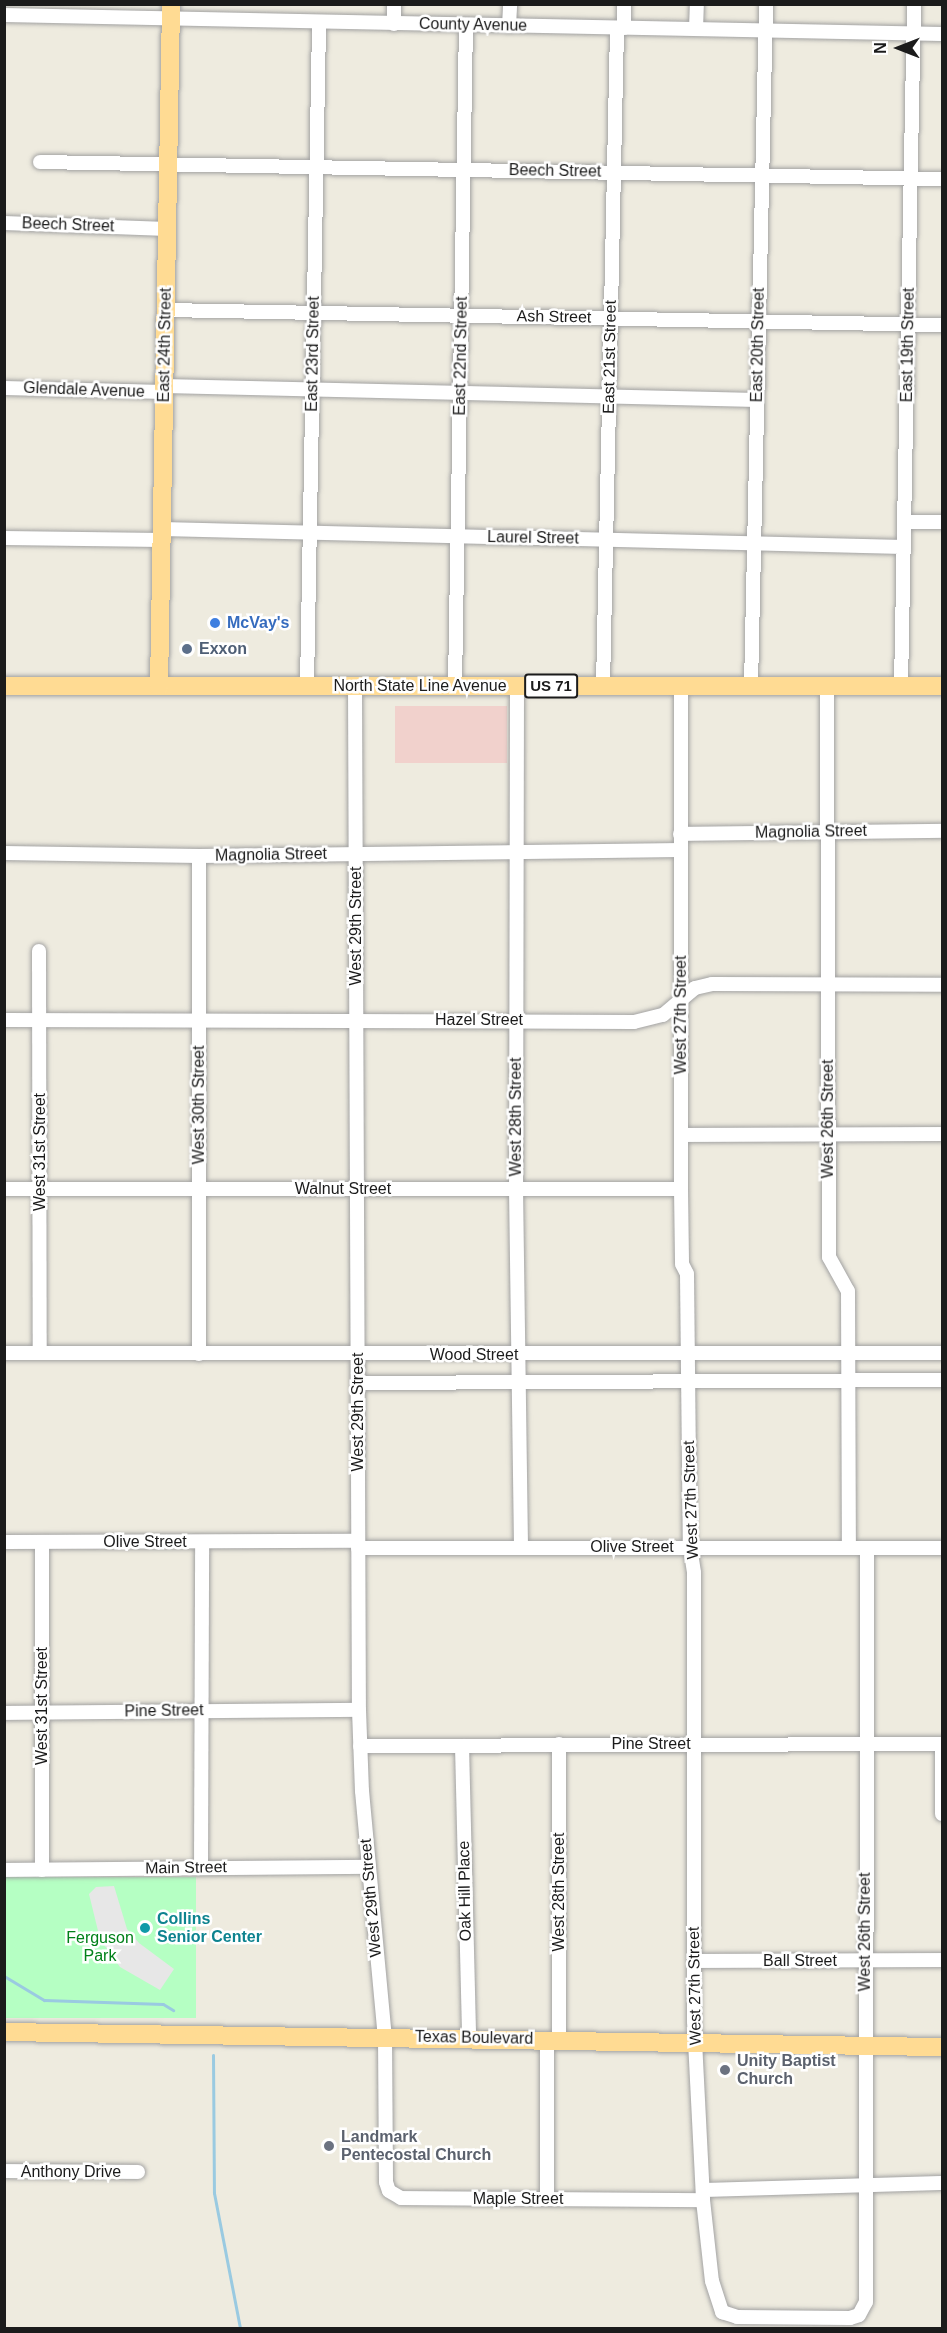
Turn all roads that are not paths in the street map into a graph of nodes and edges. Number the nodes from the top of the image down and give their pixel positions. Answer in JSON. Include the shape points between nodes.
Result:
{"nodes":[{"id":1,"x":394,"y":4,"type":"edge"},
{"id":2,"x":510,"y":4,"type":"edge"},
{"id":3,"x":624,"y":4,"type":"edge"},
{"id":4,"x":697,"y":4,"type":"edge"},
{"id":5,"x":766,"y":4,"type":"edge"},
{"id":6,"x":914,"y":4,"type":"edge"},
{"id":7,"x":26,"y":10,"type":"edge"},
{"id":8,"x":171,"y":12,"type":"edge"},
{"id":9,"x":4,"y":15,"type":"edge"},
{"id":10,"x":319,"y":22,"type":"junction"},
{"id":11,"x":394,"y":24,"type":"junction"},
{"id":12,"x":466,"y":25,"type":"junction"},
{"id":13,"x":510,"y":26,"type":"junction"},
{"id":14,"x":620,"y":28,"type":"junction"},
{"id":15,"x":696,"y":29,"type":"junction"},
{"id":16,"x":765,"y":30,"type":"junction"},
{"id":17,"x":914,"y":33,"type":"junction"},
{"id":18,"x":942,"y":34,"type":"edge"},
{"id":19,"x":40,"y":162,"type":"dead end"},
{"id":20,"x":168,"y":164,"type":"junction"},
{"id":21,"x":317,"y":167,"type":"junction"},
{"id":22,"x":464,"y":170,"type":"junction"},
{"id":23,"x":614,"y":172,"type":"junction"},
{"id":24,"x":762,"y":175,"type":"junction"},
{"id":25,"x":911,"y":178,"type":"junction"},
{"id":26,"x":942,"y":178,"type":"edge"},
{"id":27,"x":4,"y":223,"type":"edge"},
{"id":28,"x":167,"y":229,"type":"junction"},
{"id":29,"x":166,"y":310,"type":"junction"},
{"id":30,"x":314,"y":313,"type":"junction"},
{"id":31,"x":461,"y":315,"type":"junction"},
{"id":32,"x":611,"y":318,"type":"junction"},
{"id":33,"x":759,"y":321,"type":"junction"},
{"id":34,"x":908,"y":324,"type":"junction"},
{"id":35,"x":942,"y":325,"type":"edge"},
{"id":36,"x":4,"y":388,"type":"edge"},
{"id":37,"x":164,"y":389,"type":"junction"},
{"id":38,"x":312,"y":389,"type":"junction"},
{"id":39,"x":460,"y":393,"type":"junction"},
{"id":40,"x":609,"y":396,"type":"junction"},
{"id":41,"x":757,"y":400,"type":"junction"},
{"id":42,"x":904,"y":522,"type":"junction"},
{"id":43,"x":942,"y":522,"type":"edge"},
{"id":44,"x":310,"y":532,"type":"junction"},
{"id":45,"x":162,"y":534,"type":"junction"},
{"id":46,"x":458,"y":536,"type":"junction"},
{"id":47,"x":4,"y":538,"type":"edge"},
{"id":48,"x":606,"y":540,"type":"junction"},
{"id":49,"x":754,"y":543,"type":"junction"},
{"id":50,"x":904,"y":547,"type":"junction"},
{"id":51,"x":4,"y":686,"type":"edge"},
{"id":52,"x":159,"y":686,"type":"junction"},
{"id":53,"x":307,"y":686,"type":"junction"},
{"id":54,"x":355,"y":686,"type":"junction"},
{"id":55,"x":455,"y":686,"type":"junction"},
{"id":56,"x":517,"y":686,"type":"junction"},
{"id":57,"x":603,"y":686,"type":"junction"},
{"id":58,"x":681,"y":686,"type":"junction"},
{"id":59,"x":751,"y":686,"type":"junction"},
{"id":60,"x":827,"y":686,"type":"junction"},
{"id":61,"x":901,"y":686,"type":"junction"},
{"id":62,"x":942,"y":686,"type":"edge"},
{"id":63,"x":942,"y":831,"type":"edge"},
{"id":64,"x":828,"y":832,"type":"junction"},
{"id":65,"x":680,"y":834,"type":"junction"},
{"id":66,"x":681,"y":850,"type":"junction"},
{"id":67,"x":516,"y":852,"type":"junction"},
{"id":68,"x":4,"y":853,"type":"edge"},
{"id":69,"x":356,"y":854,"type":"junction"},
{"id":70,"x":199,"y":856,"type":"junction"},
{"id":71,"x":39,"y":951,"type":"dead end"},
{"id":72,"x":828,"y":985,"type":"junction"},
{"id":73,"x":942,"y":985,"type":"edge"},
{"id":74,"x":681,"y":1000,"type":"junction"},
{"id":75,"x":4,"y":1020,"type":"edge"},
{"id":76,"x":39,"y":1020,"type":"junction"},
{"id":77,"x":357,"y":1020,"type":"junction"},
{"id":78,"x":516,"y":1020,"type":"junction"},
{"id":79,"x":199,"y":1021,"type":"junction"},
{"id":80,"x":828,"y":1134,"type":"junction"},
{"id":81,"x":942,"y":1134,"type":"edge"},
{"id":82,"x":681,"y":1135,"type":"junction"},
{"id":83,"x":516,"y":1188,"type":"junction"},
{"id":84,"x":4,"y":1189,"type":"edge"},
{"id":85,"x":40,"y":1189,"type":"junction"},
{"id":86,"x":357,"y":1189,"type":"junction"},
{"id":87,"x":681,"y":1189,"type":"junction"},
{"id":88,"x":199,"y":1190,"type":"junction"},
{"id":89,"x":4,"y":1353,"type":"edge"},
{"id":90,"x":40,"y":1353,"type":"junction"},
{"id":91,"x":942,"y":1353,"type":"edge"},
{"id":92,"x":199,"y":1354,"type":"junction"},
{"id":93,"x":687,"y":1354,"type":"junction"},
{"id":94,"x":850,"y":1354,"type":"junction"},
{"id":95,"x":358,"y":1355,"type":"junction"},
{"id":96,"x":519,"y":1355,"type":"junction"},
{"id":97,"x":942,"y":1380,"type":"edge"},
{"id":98,"x":520,"y":1381,"type":"junction"},
{"id":99,"x":850,"y":1381,"type":"junction"},
{"id":100,"x":358,"y":1383,"type":"junction"},
{"id":101,"x":687,"y":1383,"type":"junction"},
{"id":102,"x":4,"y":1542,"type":"edge"},
{"id":103,"x":42,"y":1542,"type":"junction"},
{"id":104,"x":202,"y":1542,"type":"junction"},
{"id":105,"x":358,"y":1544,"type":"junction"},
{"id":106,"x":690,"y":1547,"type":"junction"},
{"id":107,"x":849,"y":1547,"type":"junction"},
{"id":108,"x":521,"y":1548,"type":"junction"},
{"id":109,"x":867,"y":1548,"type":"junction"},
{"id":110,"x":942,"y":1548,"type":"edge"},
{"id":111,"x":202,"y":1710,"type":"junction"},
{"id":112,"x":359,"y":1710,"type":"junction"},
{"id":113,"x":4,"y":1713,"type":"edge"},
{"id":114,"x":42,"y":1713,"type":"junction"},
{"id":115,"x":866,"y":1742,"type":"junction"},
{"id":116,"x":694,"y":1743,"type":"junction"},
{"id":117,"x":559,"y":1744,"type":"junction"},
{"id":118,"x":942,"y":1744,"type":"edge"},
{"id":119,"x":360,"y":1746,"type":"junction"},
{"id":120,"x":462,"y":1746,"type":"junction"},
{"id":121,"x":942,"y":1814,"type":"edge"},
{"id":122,"x":368,"y":1867,"type":"junction"},
{"id":123,"x":201,"y":1868,"type":"junction"},
{"id":124,"x":4,"y":1870,"type":"edge"},
{"id":125,"x":42,"y":1870,"type":"junction"},
{"id":126,"x":942,"y":1960,"type":"edge"},
{"id":127,"x":694,"y":1961,"type":"junction"},
{"id":128,"x":865,"y":1961,"type":"junction"},
{"id":129,"x":4,"y":2032,"type":"edge"},
{"id":130,"x":384,"y":2037,"type":"junction"},
{"id":131,"x":469,"y":2037,"type":"junction"},
{"id":132,"x":553,"y":2039,"type":"junction"},
{"id":133,"x":696,"y":2044,"type":"junction"},
{"id":134,"x":864,"y":2046,"type":"junction"},
{"id":135,"x":942,"y":2047,"type":"edge"},
{"id":136,"x":387,"y":2137,"type":"joint"},
{"id":137,"x":4,"y":2172,"type":"edge"},
{"id":138,"x":138,"y":2172,"type":"dead end"},
{"id":139,"x":942,"y":2183,"type":"edge"},
{"id":140,"x":866,"y":2184,"type":"junction"},
{"id":141,"x":703,"y":2195,"type":"junction"},
{"id":142,"x":547,"y":2199,"type":"junction"},
{"id":143,"x":722,"y":2312,"type":"joint"}],
"edges":[{"from":1,"to":11,"type":"street"},
{"from":2,"to":13,"type":"street"},
{"from":3,"to":14,"type":"street","name":"East 21st Street"},
{"from":4,"to":15,"type":"street"},
{"from":5,"to":16,"type":"street","name":"East 20th Street"},
{"from":6,"to":17,"type":"street","name":"East 19th Street"},
{"from":7,"to":8,"type":"street","name":"County Avenue"},
{"from":7,"to":9,"type":"street","name":"County Avenue"},
{"from":8,"to":10,"type":"street","name":"County Avenue"},
{"from":8,"to":20,"type":"main road","name":"East 24th Street"},
{"from":10,"to":11,"type":"street","name":"County Avenue"},
{"from":10,"to":21,"type":"street","name":"East 23rd Street"},
{"from":11,"to":12,"type":"street","name":"County Avenue"},
{"from":12,"to":13,"type":"street","name":"County Avenue"},
{"from":12,"to":22,"type":"street","name":"East 22nd Street"},
{"from":13,"to":14,"type":"street","name":"County Avenue"},
{"from":14,"to":15,"type":"street","name":"County Avenue"},
{"from":14,"to":23,"type":"street","name":"East 21st Street"},
{"from":15,"to":16,"type":"street","name":"County Avenue"},
{"from":16,"to":17,"type":"street","name":"County Avenue"},
{"from":16,"to":24,"type":"street","name":"East 20th Street"},
{"from":17,"to":18,"type":"street","name":"County Avenue"},
{"from":17,"to":25,"type":"street","name":"East 19th Street"},
{"from":19,"to":20,"type":"street","name":"Beech Street"},
{"from":20,"to":21,"type":"street","name":"Beech Street"},
{"from":20,"to":28,"type":"main road","name":"East 24th Street"},
{"from":21,"to":22,"type":"street","name":"Beech Street"},
{"from":21,"to":30,"type":"street","name":"East 23rd Street"},
{"from":22,"to":23,"type":"street","name":"Beech Street"},
{"from":22,"to":31,"type":"street","name":"East 22nd Street"},
{"from":23,"to":24,"type":"street","name":"Beech Street"},
{"from":23,"to":32,"type":"street","name":"East 21st Street"},
{"from":24,"to":25,"type":"street","name":"Beech Street"},
{"from":24,"to":33,"type":"street","name":"East 20th Street"},
{"from":25,"to":26,"type":"street","name":"Beech Street"},
{"from":25,"to":34,"type":"street","name":"East 19th Street"},
{"from":27,"to":28,"type":"street","name":"Beech Street"},
{"from":28,"to":29,"type":"main road","name":"East 24th Street"},
{"from":29,"to":30,"type":"street","name":"Ash Street"},
{"from":29,"to":37,"type":"main road","name":"East 24th Street"},
{"from":30,"to":31,"type":"street","name":"Ash Street"},
{"from":30,"to":38,"type":"street","name":"East 23rd Street"},
{"from":31,"to":32,"type":"street","name":"Ash Street"},
{"from":31,"to":39,"type":"street","name":"East 22nd Street"},
{"from":32,"to":33,"type":"street","name":"Ash Street"},
{"from":32,"to":40,"type":"street","name":"East 21st Street"},
{"from":33,"to":34,"type":"street","name":"Ash Street"},
{"from":33,"to":41,"type":"street","name":"East 20th Street"},
{"from":34,"to":35,"type":"street","name":"Ash Street"},
{"from":34,"to":42,"type":"street","name":"East 19th Street"},
{"from":36,"to":37,"type":"street","name":"Glendale Avenue"},
{"from":37,"to":38,"type":"street","name":"Glendale Avenue"},
{"from":37,"to":45,"type":"main road","name":"East 24th Street"},
{"from":38,"to":39,"type":"street","name":"Glendale Avenue"},
{"from":38,"to":44,"type":"street","name":"East 23rd Street"},
{"from":39,"to":40,"type":"street","name":"Glendale Avenue"},
{"from":39,"to":46,"type":"street","name":"East 22nd Street"},
{"from":40,"to":41,"type":"street","name":"Glendale Avenue"},
{"from":40,"to":48,"type":"street","name":"East 21st Street"},
{"from":41,"to":49,"type":"street","name":"East 20th Street"},
{"from":42,"to":43,"type":"street"},
{"from":42,"to":50,"type":"street","name":"East 19th Street"},
{"from":44,"to":45,"type":"street","name":"Laurel Street"},
{"from":44,"to":46,"type":"street","name":"Laurel Street"},
{"from":44,"to":53,"type":"street","name":"East 23rd Street"},
{"from":45,"to":47,"type":"street","name":"Laurel Street"},
{"from":45,"to":52,"type":"main road","name":"East 24th Street"},
{"from":46,"to":48,"type":"street","name":"Laurel Street"},
{"from":46,"to":55,"type":"street","name":"East 22nd Street"},
{"from":48,"to":49,"type":"street","name":"Laurel Street"},
{"from":48,"to":57,"type":"street","name":"East 21st Street"},
{"from":49,"to":50,"type":"street","name":"Laurel Street"},
{"from":49,"to":59,"type":"street","name":"East 20th Street"},
{"from":50,"to":61,"type":"street","name":"East 19th Street"},
{"from":51,"to":52,"type":"main road","name":"North State Line Avenue","number":"US 71"},
{"from":52,"to":53,"type":"main road","name":"North State Line Avenue","number":"US 71"},
{"from":53,"to":54,"type":"main road","name":"North State Line Avenue","number":"US 71"},
{"from":54,"to":55,"type":"main road","name":"North State Line Avenue","number":"US 71"},
{"from":54,"to":69,"type":"street","name":"West 29th Street"},
{"from":55,"to":56,"type":"main road","name":"North State Line Avenue","number":"US 71"},
{"from":56,"to":57,"type":"main road","name":"North State Line Avenue","number":"US 71"},
{"from":56,"to":67,"type":"street","name":"West 28th Street"},
{"from":57,"to":58,"type":"main road","name":"North State Line Avenue","number":"US 71"},
{"from":58,"to":59,"type":"main road","name":"North State Line Avenue","number":"US 71"},
{"from":58,"to":65,"type":"street","name":"West 27th Street"},
{"from":59,"to":60,"type":"main road","name":"North State Line Avenue","number":"US 71"},
{"from":60,"to":61,"type":"main road","name":"North State Line Avenue","number":"US 71"},
{"from":60,"to":64,"type":"street","name":"West 26th Street"},
{"from":61,"to":62,"type":"main road","name":"North State Line Avenue","number":"US 71"},
{"from":63,"to":64,"type":"street","name":"Magnolia Street"},
{"from":64,"to":65,"type":"street","name":"Magnolia Street"},
{"from":64,"to":72,"type":"street","name":"West 26th Street"},
{"from":65,"to":66,"type":"street","name":"West 27th Street"},
{"from":66,"to":67,"type":"street","name":"Magnolia Street"},
{"from":66,"to":74,"type":"street","name":"West 27th Street"},
{"from":67,"to":69,"type":"street","name":"Magnolia Street"},
{"from":67,"to":78,"type":"street","name":"West 28th Street"},
{"from":68,"to":70,"type":"street","name":"Magnolia Street"},
{"from":69,"to":70,"type":"street","name":"Magnolia Street"},
{"from":69,"to":77,"type":"street","name":"West 29th Street"},
{"from":70,"to":79,"type":"street","name":"West 30th Street"},
{"from":71,"to":76,"type":"street","name":"West 31st Street"},
{"from":72,"to":73,"type":"street","name":"Hazel Street"},
{"from":72,"to":74,"type":"street","name":"Hazel Street","via":[[712,984],[695,988]]},
{"from":72,"to":80,"type":"street","name":"West 26th Street"},
{"from":74,"to":78,"type":"street","name":"Hazel Street","via":[[663,1015],[634,1022]]},
{"from":74,"to":82,"type":"street","name":"West 27th Street"},
{"from":75,"to":76,"type":"street","name":"Hazel Street"},
{"from":76,"to":79,"type":"street","name":"Hazel Street"},
{"from":76,"to":85,"type":"street","name":"West 31st Street"},
{"from":77,"to":78,"type":"street","name":"Hazel Street"},
{"from":77,"to":79,"type":"street","name":"Hazel Street"},
{"from":77,"to":86,"type":"street","name":"West 29th Street"},
{"from":78,"to":83,"type":"street","name":"West 28th Street"},
{"from":79,"to":88,"type":"street","name":"West 30th Street"},
{"from":80,"to":81,"type":"street"},
{"from":80,"to":82,"type":"street"},
{"from":80,"to":94,"type":"street","name":"West 26th Street","via":[[829,1257],[848,1291]]},
{"from":82,"to":87,"type":"street","name":"West 27th Street"},
{"from":83,"to":86,"type":"street","name":"Walnut Street"},
{"from":83,"to":87,"type":"street","name":"Walnut Street"},
{"from":83,"to":96,"type":"street","name":"West 28th Street"},
{"from":84,"to":85,"type":"street","name":"Walnut Street"},
{"from":85,"to":88,"type":"street","name":"Walnut Street"},
{"from":85,"to":90,"type":"street","name":"West 31st Street"},
{"from":86,"to":88,"type":"street","name":"Walnut Street"},
{"from":86,"to":95,"type":"street","name":"West 29th Street"},
{"from":87,"to":93,"type":"street","name":"West 27th Street"},
{"from":88,"to":92,"type":"street","name":"West 30th Street"},
{"from":89,"to":90,"type":"street","name":"Wood Street"},
{"from":90,"to":92,"type":"street","name":"Wood Street"},
{"from":91,"to":94,"type":"street","name":"Wood Street"},
{"from":92,"to":95,"type":"street","name":"Wood Street"},
{"from":93,"to":94,"type":"street","name":"Wood Street"},
{"from":93,"to":96,"type":"street","name":"Wood Street"},
{"from":93,"to":101,"type":"street","name":"West 27th Street"},
{"from":94,"to":99,"type":"street","name":"West 26th Street"},
{"from":95,"to":96,"type":"street","name":"Wood Street"},
{"from":95,"to":100,"type":"street","name":"West 29th Street"},
{"from":96,"to":98,"type":"street","name":"West 28th Street"},
{"from":97,"to":99,"type":"street","name":"Wood Street"},
{"from":98,"to":100,"type":"street","name":"Wood Street"},
{"from":98,"to":101,"type":"street","name":"Wood Street"},
{"from":98,"to":108,"type":"street","name":"West 28th Street"},
{"from":99,"to":101,"type":"street","name":"Wood Street"},
{"from":99,"to":107,"type":"street","name":"West 26th Street"},
{"from":100,"to":105,"type":"street","name":"West 29th Street"},
{"from":101,"to":106,"type":"street","name":"West 27th Street"},
{"from":102,"to":103,"type":"street","name":"Olive Street"},
{"from":103,"to":104,"type":"street","name":"Olive Street"},
{"from":103,"to":114,"type":"street","name":"West 31st Street"},
{"from":104,"to":105,"type":"street","name":"Olive Street"},
{"from":104,"to":111,"type":"street"},
{"from":105,"to":108,"type":"street","name":"Olive Street"},
{"from":105,"to":112,"type":"street","name":"West 29th Street"},
{"from":106,"to":107,"type":"street","name":"Olive Street"},
{"from":106,"to":108,"type":"street","name":"Olive Street"},
{"from":106,"to":116,"type":"street","name":"West 27th Street","via":[[694,1573]]},
{"from":107,"to":109,"type":"street","name":"Olive Street"},
{"from":109,"to":110,"type":"street","name":"Olive Street"},
{"from":109,"to":115,"type":"street","name":"West 26th Street"},
{"from":111,"to":112,"type":"street","name":"Pine Street"},
{"from":111,"to":114,"type":"street","name":"Pine Street"},
{"from":111,"to":123,"type":"street"},
{"from":112,"to":119,"type":"street","name":"West 29th Street"},
{"from":113,"to":114,"type":"street","name":"Pine Street"},
{"from":114,"to":125,"type":"street","name":"West 31st Street"},
{"from":115,"to":116,"type":"street","name":"Pine Street"},
{"from":115,"to":118,"type":"street","name":"Pine Street"},
{"from":115,"to":128,"type":"street","name":"West 26th Street"},
{"from":116,"to":117,"type":"street","name":"Pine Street"},
{"from":116,"to":127,"type":"street","name":"West 27th Street"},
{"from":117,"to":120,"type":"street","name":"Pine Street"},
{"from":117,"to":132,"type":"street","name":"West 28th Street"},
{"from":118,"to":121,"type":"street"},
{"from":119,"to":120,"type":"street","name":"Pine Street"},
{"from":119,"to":122,"type":"street","name":"West 29th Street"},
{"from":120,"to":131,"type":"street","name":"Oak Hill Place"},
{"from":122,"to":123,"type":"street","name":"Main Street"},
{"from":122,"to":130,"type":"street","name":"West 29th Street"},
{"from":123,"to":125,"type":"street","name":"Main Street"},
{"from":124,"to":125,"type":"street","name":"Main Street"},
{"from":126,"to":128,"type":"street","name":"Ball Street"},
{"from":127,"to":128,"type":"street","name":"Ball Street"},
{"from":127,"to":133,"type":"street","name":"West 27th Street"},
{"from":128,"to":134,"type":"street","name":"West 26th Street"},
{"from":129,"to":130,"type":"main road","name":"Texas Boulevard"},
{"from":130,"to":131,"type":"main road","name":"Texas Boulevard"},
{"from":130,"to":136,"type":"street","name":"West 29th Street"},
{"from":131,"to":132,"type":"main road","name":"Texas Boulevard"},
{"from":132,"to":133,"type":"main road","name":"Texas Boulevard"},
{"from":132,"to":142,"type":"street","name":"West 28th Street"},
{"from":133,"to":134,"type":"main road","name":"Texas Boulevard"},
{"from":133,"to":141,"type":"street","name":"West 27th Street"},
{"from":134,"to":135,"type":"main road","name":"Texas Boulevard"},
{"from":134,"to":140,"type":"street","name":"West 26th Street"},
{"from":136,"to":142,"type":"street","name":"Maple Street","via":[[386,2182],[394,2196]]},
{"from":137,"to":138,"type":"street","name":"Anthony Drive"},
{"from":139,"to":140,"type":"street","name":"Maple Street"},
{"from":140,"to":141,"type":"street","name":"Maple Street"},
{"from":140,"to":143,"type":"street","name":"West 26th Street","via":[[866,2302],[859,2315],[737,2317]]},
{"from":141,"to":142,"type":"street","name":"Maple Street"},
{"from":141,"to":143,"type":"street","name":"West 27th Street","via":[[712,2280]]}]}
